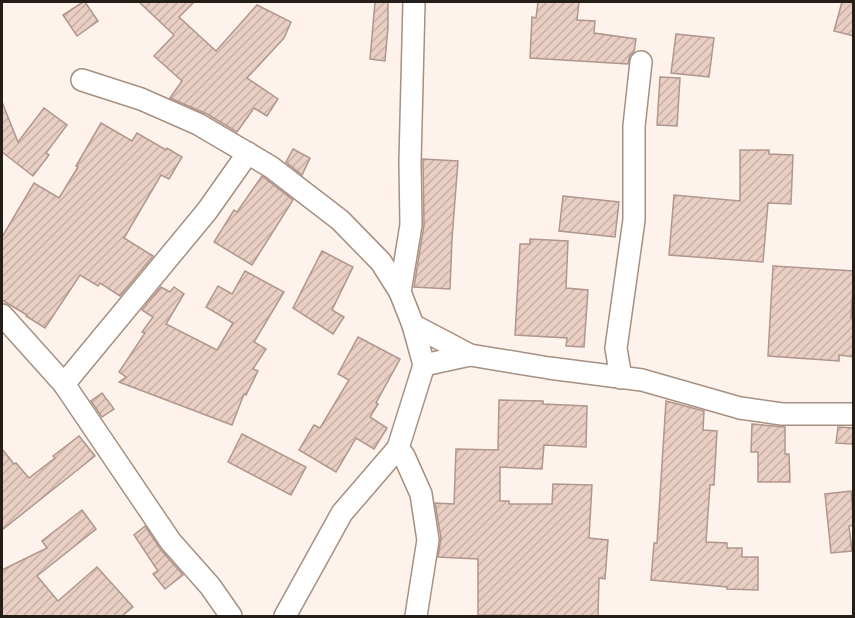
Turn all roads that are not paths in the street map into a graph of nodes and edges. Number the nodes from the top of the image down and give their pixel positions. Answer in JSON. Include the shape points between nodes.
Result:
{"nodes":[{"id":1,"x":414,"y":2,"type":"edge"},
{"id":2,"x":641,"y":62,"type":"dead end"},
{"id":3,"x":82,"y":80,"type":"dead end"},
{"id":4,"x":248,"y":153,"type":"junction"},
{"id":5,"x":400,"y":292,"type":"junction"},
{"id":6,"x":2,"y":315,"type":"edge"},
{"id":7,"x":413,"y":325,"type":"junction"},
{"id":8,"x":471,"y":355,"type":"junction"},
{"id":9,"x":424,"y":365,"type":"junction"},
{"id":10,"x":621,"y":378,"type":"junction"},
{"id":11,"x":64,"y":384,"type":"junction"},
{"id":12,"x":854,"y":414,"type":"edge"},
{"id":13,"x":398,"y":448,"type":"junction"},
{"id":14,"x":231,"y":616,"type":"edge"},
{"id":15,"x":285,"y":616,"type":"edge"},
{"id":16,"x":416,"y":616,"type":"edge"}],
"edges":[{"from":1,"to":5,"type":"street","via":[[411,225]]},
{"from":2,"to":10,"type":"street","via":[[634,126],[634,220],[616,348]]},
{"from":3,"to":4,"type":"street","via":[[141,99],[198,124]]},
{"from":4,"to":5,"type":"street","via":[[271,166],[340,220],[381,262]]},
{"from":4,"to":11,"type":"street","via":[[207,211]]},
{"from":5,"to":7,"type":"street"},
{"from":6,"to":11,"type":"street"},
{"from":7,"to":8,"type":"street"},
{"from":7,"to":9,"type":"street"},
{"from":8,"to":9,"type":"street"},
{"from":8,"to":10,"type":"street"},
{"from":9,"to":13,"type":"street"},
{"from":10,"to":12,"type":"street","via":[[642,380],[740,408],[782,414]]},
{"from":11,"to":14,"type":"street","via":[[171,542]]},
{"from":13,"to":15,"type":"street","via":[[342,513]]},
{"from":13,"to":16,"type":"street","via":[[421,494],[428,540]]}]}
